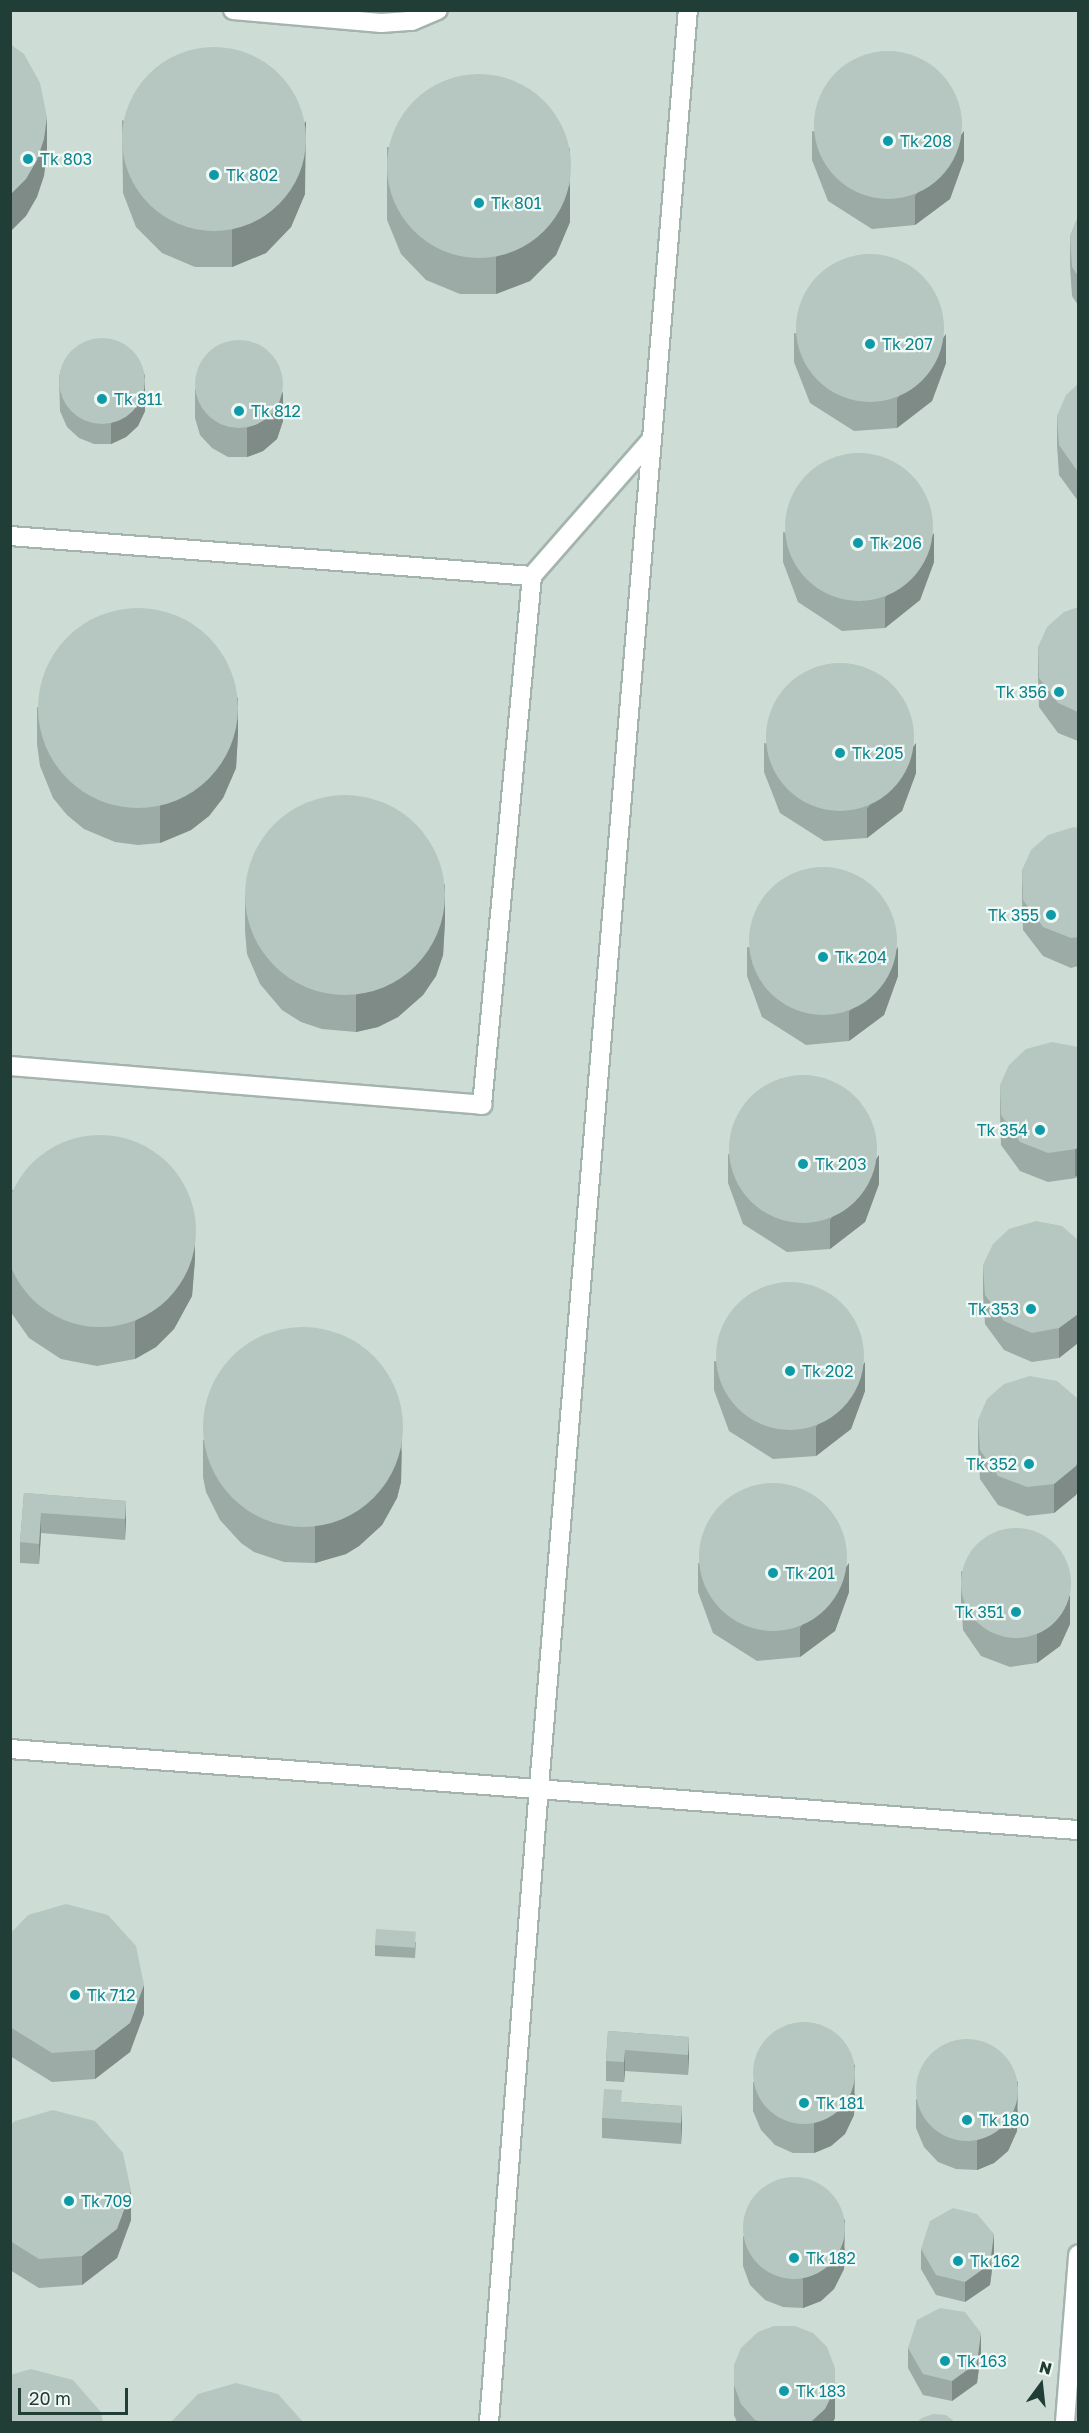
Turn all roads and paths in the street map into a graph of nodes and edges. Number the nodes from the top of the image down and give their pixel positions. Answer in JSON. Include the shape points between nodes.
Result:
{"nodes":[{"id":1,"x":233,"y":10,"type":"edge"},
{"id":2,"x":438,"y":10,"type":"edge"},
{"id":3,"x":688,"y":10,"type":"edge"},
{"id":4,"x":651,"y":440,"type":"junction"},
{"id":5,"x":10,"y":536,"type":"edge"},
{"id":6,"x":532,"y":576,"type":"junction"},
{"id":7,"x":10,"y":1066,"type":"edge"},
{"id":8,"x":10,"y":1749,"type":"edge"},
{"id":9,"x":539,"y":1787,"type":"junction"},
{"id":10,"x":1078,"y":1830,"type":"edge"},
{"id":11,"x":1078,"y":2266,"type":"edge"},
{"id":12,"x":489,"y":2422,"type":"edge"},
{"id":13,"x":1065,"y":2422,"type":"edge"}],
"edges":[{"from":1,"to":2,"type":"lane","via":[[381,23],[412,21]]},
{"from":3,"to":4,"type":"lane"},
{"from":4,"to":6,"type":"lane"},
{"from":4,"to":9,"type":"lane"},
{"from":5,"to":6,"type":"lane"},
{"from":6,"to":7,"type":"lane","via":[[482,1105]]},
{"from":8,"to":9,"type":"lane"},
{"from":9,"to":10,"type":"lane"},
{"from":9,"to":12,"type":"lane"},
{"from":11,"to":13,"type":"lane"}]}
